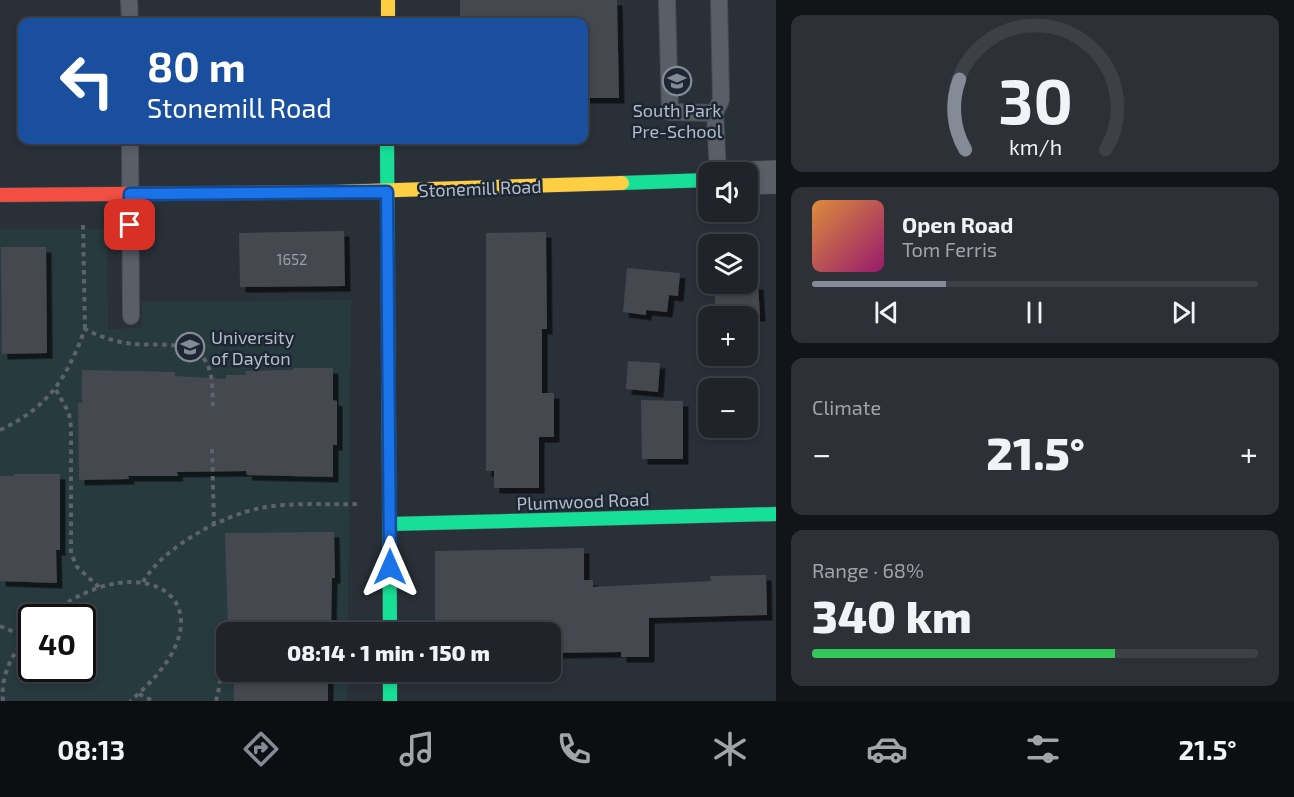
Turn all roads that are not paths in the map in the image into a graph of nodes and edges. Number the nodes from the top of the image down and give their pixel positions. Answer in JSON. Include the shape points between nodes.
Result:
{"nodes":[{"id":1,"x":129,"y":0,"type":"edge"},
{"id":2,"x":388,"y":0,"type":"edge"},
{"id":3,"x":667,"y":0,"type":"edge"},
{"id":4,"x":719,"y":0,"type":"edge"},
{"id":5,"x":130,"y":18,"type":"edge"},
{"id":6,"x":388,"y":18,"type":"edge"},
{"id":7,"x":715,"y":113,"type":"junction"},
{"id":8,"x":130,"y":144,"type":"edge"},
{"id":9,"x":387,"y":144,"type":"edge"},
{"id":10,"x":717,"y":162,"type":"edge"},
{"id":11,"x":776,"y":177,"type":"edge"},
{"id":12,"x":758,"y":178,"type":"edge"},
{"id":13,"x":698,"y":180,"type":"edge"},
{"id":14,"x":387,"y":192,"type":"junction"},
{"id":15,"x":130,"y":194,"type":"junction"},
{"id":16,"x":0,"y":195,"type":"edge"},
{"id":17,"x":131,"y":316,"type":"dead end"},
{"id":18,"x":776,"y":514,"type":"edge"},
{"id":19,"x":390,"y":524,"type":"junction"},
{"id":20,"x":390,"y":622,"type":"edge"},
{"id":21,"x":390,"y":682,"type":"edge"},
{"id":22,"x":390,"y":701,"type":"edge"}],
"edges":[{"from":1,"to":5,"type":"lane"},
{"from":2,"to":6,"type":"street"},
{"from":3,"to":7,"type":"lane","via":[[670,112]]},
{"from":4,"to":7,"type":"lane","via":[[721,100]]},
{"from":7,"to":10,"type":"lane"},
{"from":8,"to":15,"type":"lane"},
{"from":9,"to":14,"type":"street"},
{"from":11,"to":12,"type":"street"},
{"from":13,"to":14,"type":"street","name":"Stonemill Road"},
{"from":14,"to":15,"type":"street","name":"Stonemill Road"},
{"from":14,"to":19,"type":"street"},
{"from":15,"to":16,"type":"street","name":"Stonemill Road"},
{"from":15,"to":17,"type":"lane"},
{"from":18,"to":19,"type":"street","name":"Plumwood Road"},
{"from":19,"to":20,"type":"street"},
{"from":21,"to":22,"type":"street"}]}
